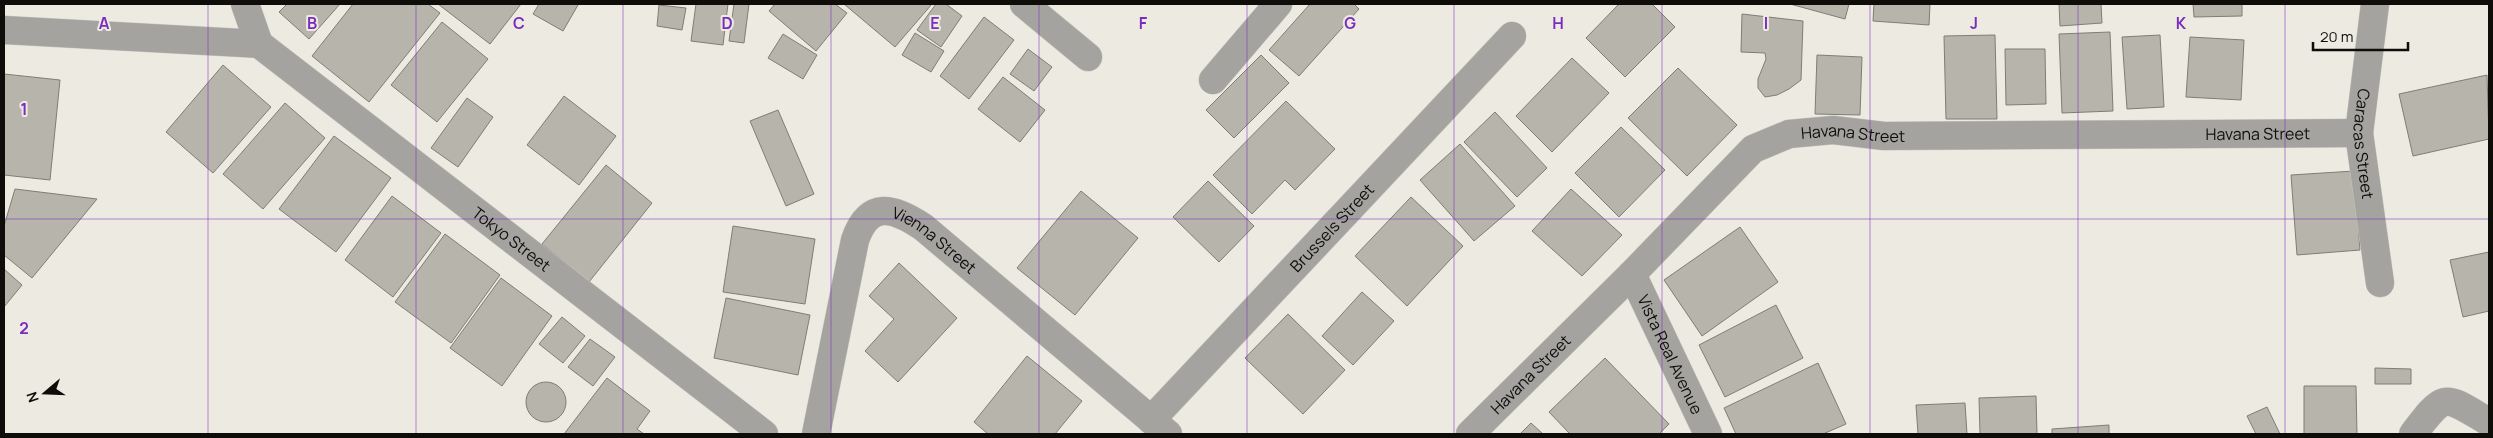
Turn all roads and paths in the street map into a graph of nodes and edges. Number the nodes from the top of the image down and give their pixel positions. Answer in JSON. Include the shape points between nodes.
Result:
{"nodes":[{"id":1,"x":245,"y":4,"type":"edge"},
{"id":2,"x":1024,"y":4,"type":"edge"},
{"id":3,"x":1278,"y":4,"type":"edge"},
{"id":4,"x":2375,"y":4,"type":"edge"},
{"id":5,"x":4,"y":30,"type":"edge"},
{"id":6,"x":1512,"y":36,"type":"dead end"},
{"id":7,"x":259,"y":44,"type":"junction"},
{"id":8,"x":1088,"y":57,"type":"dead end"},
{"id":9,"x":1213,"y":80,"type":"dead end"},
{"id":10,"x":2359,"y":133,"type":"junction"},
{"id":11,"x":1632,"y":274,"type":"junction"},
{"id":12,"x":2380,"y":283,"type":"dead end"},
{"id":13,"x":2489,"y":422,"type":"edge"},
{"id":14,"x":1160,"y":427,"type":"edge"},
{"id":15,"x":764,"y":434,"type":"edge"},
{"id":16,"x":816,"y":434,"type":"edge"},
{"id":17,"x":1470,"y":434,"type":"edge"},
{"id":18,"x":1708,"y":434,"type":"edge"},
{"id":19,"x":2412,"y":434,"type":"edge"}],
"edges":[{"from":1,"to":7,"type":"street"},
{"from":2,"to":8,"type":"street"},
{"from":3,"to":9,"type":"street"},
{"from":4,"to":10,"type":"street","name":"Caracas Street"},
{"from":5,"to":7,"type":"street"},
{"from":6,"to":14,"type":"street","name":"Brussels Street"},
{"from":7,"to":15,"type":"street","name":"Tokyo Street"},
{"from":10,"to":11,"type":"street","name":"Havana Street","via":[[1884,136],[1832,130],[1788,134],[1753,149]]},
{"from":10,"to":12,"type":"street","name":"Caracas Street"},
{"from":11,"to":17,"type":"street","name":"Havana Street"},
{"from":11,"to":18,"type":"street","name":"Vista Real Avenue"},
{"from":13,"to":19,"type":"street","via":[[2454,402],[2443,401]]},
{"from":14,"to":16,"type":"street","name":"Vienna Street","via":[[923,227],[904,215],[885,210],[869,216],[860,225],[855,240]]}]}
